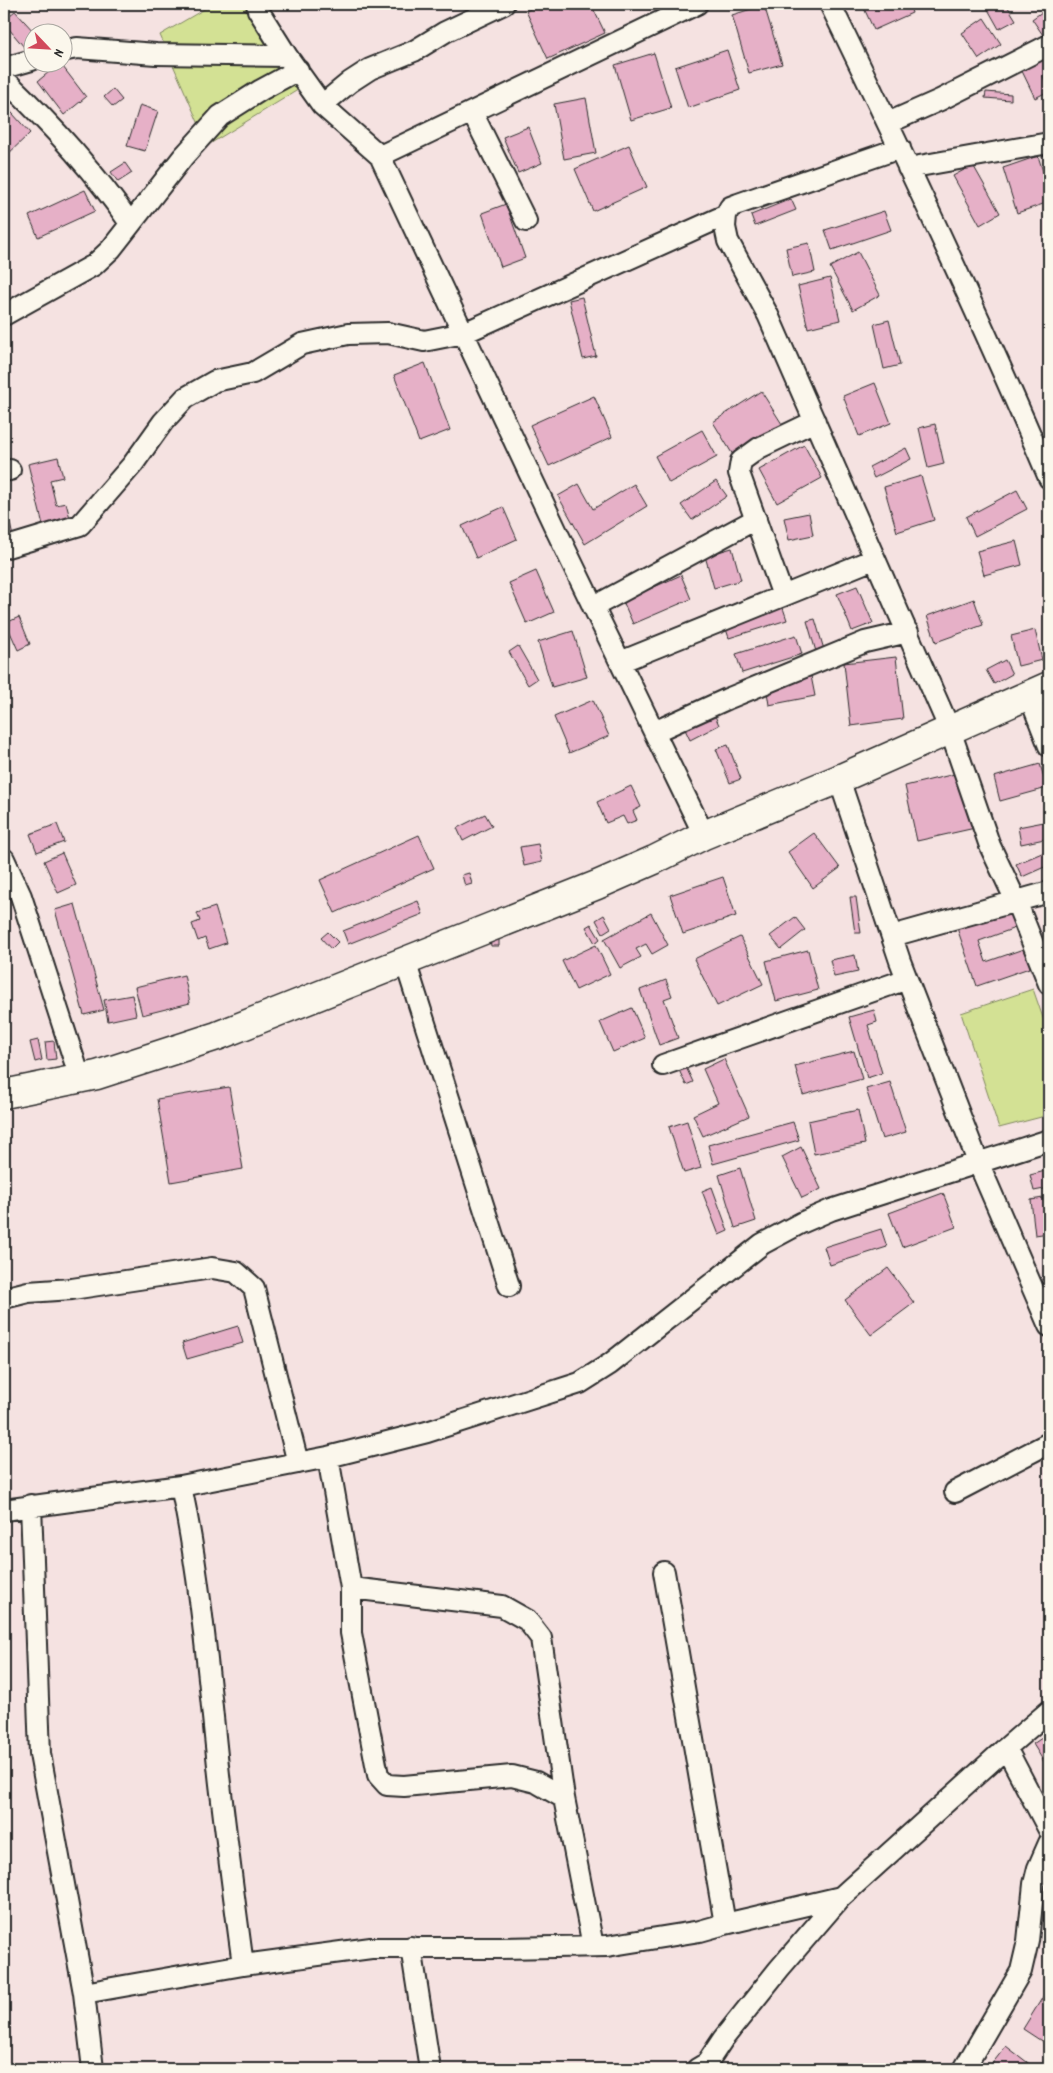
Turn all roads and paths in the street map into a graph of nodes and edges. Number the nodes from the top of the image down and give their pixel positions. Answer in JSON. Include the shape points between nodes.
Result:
{"nodes":[{"id":1,"x":504,"y":4,"type":"edge"},
{"id":2,"x":697,"y":4,"type":"edge"},
{"id":3,"x":830,"y":4,"type":"edge"},
{"id":4,"x":261,"y":6,"type":"edge"},
{"id":5,"x":1049,"y":45,"type":"edge"},
{"id":6,"x":72,"y":49,"type":"edge"},
{"id":7,"x":22,"y":63,"type":"edge"},
{"id":8,"x":292,"y":63,"type":"junction"},
{"id":9,"x":4,"y":68,"type":"edge"},
{"id":10,"x":4,"y":79,"type":"edge"},
{"id":11,"x":322,"y":104,"type":"junction"},
{"id":12,"x":472,"y":112,"type":"junction"},
{"id":13,"x":888,"y":123,"type":"junction"},
{"id":14,"x":1049,"y":143,"type":"edge"},
{"id":15,"x":900,"y":148,"type":"junction"},
{"id":16,"x":380,"y":156,"type":"junction"},
{"id":17,"x":908,"y":168,"type":"junction"},
{"id":18,"x":726,"y":215,"type":"junction"},
{"id":19,"x":526,"y":221,"type":"dead end"},
{"id":20,"x":130,"y":223,"type":"junction"},
{"id":21,"x":4,"y":315,"type":"edge"},
{"id":22,"x":464,"y":333,"type":"junction"},
{"id":23,"x":815,"y":421,"type":"junction"},
{"id":24,"x":1049,"y":478,"type":"edge"},
{"id":25,"x":756,"y":519,"type":"junction"},
{"id":26,"x":4,"y":548,"type":"edge"},
{"id":27,"x":874,"y":559,"type":"junction"},
{"id":28,"x":783,"y":596,"type":"junction"},
{"id":29,"x":593,"y":607,"type":"junction"},
{"id":30,"x":908,"y":632,"type":"junction"},
{"id":31,"x":620,"y":662,"type":"junction"},
{"id":32,"x":1039,"y":690,"type":"edge"},
{"id":33,"x":950,"y":730,"type":"junction"},
{"id":34,"x":654,"y":732,"type":"junction"},
{"id":35,"x":1049,"y":746,"type":"edge"},
{"id":36,"x":839,"y":779,"type":"junction"},
{"id":37,"x":704,"y":835,"type":"junction"},
{"id":38,"x":4,"y":859,"type":"edge"},
{"id":39,"x":1049,"y":892,"type":"edge"},
{"id":40,"x":1016,"y":900,"type":"junction"},
{"id":41,"x":892,"y":936,"type":"junction"},
{"id":42,"x":405,"y":962,"type":"junction"},
{"id":43,"x":907,"y":979,"type":"junction"},
{"id":44,"x":1049,"y":984,"type":"edge"},
{"id":45,"x":663,"y":1065,"type":"dead end"},
{"id":46,"x":80,"y":1078,"type":"junction"},
{"id":47,"x":4,"y":1094,"type":"edge"},
{"id":48,"x":1049,"y":1140,"type":"edge"},
{"id":49,"x":978,"y":1162,"type":"junction"},
{"id":50,"x":509,"y":1286,"type":"dead end"},
{"id":51,"x":4,"y":1298,"type":"edge"},
{"id":52,"x":1049,"y":1326,"type":"edge"},
{"id":53,"x":1049,"y":1443,"type":"edge"},
{"id":54,"x":328,"y":1457,"type":"junction"},
{"id":55,"x":298,"y":1463,"type":"junction"},
{"id":56,"x":181,"y":1486,"type":"junction"},
{"id":57,"x":955,"y":1492,"type":"dead end"},
{"id":58,"x":31,"y":1505,"type":"junction"},
{"id":59,"x":4,"y":1510,"type":"edge"},
{"id":60,"x":664,"y":1572,"type":"dead end"},
{"id":61,"x":351,"y":1588,"type":"junction"},
{"id":62,"x":1049,"y":1711,"type":"edge"},
{"id":63,"x":1006,"y":1748,"type":"junction"},
{"id":64,"x":564,"y":1798,"type":"junction"},
{"id":65,"x":1049,"y":1830,"type":"edge"},
{"id":66,"x":1049,"y":1843,"type":"edge"},
{"id":67,"x":842,"y":1897,"type":"junction"},
{"id":68,"x":725,"y":1924,"type":"junction"},
{"id":69,"x":593,"y":1946,"type":"junction"},
{"id":70,"x":411,"y":1947,"type":"junction"},
{"id":71,"x":243,"y":1965,"type":"junction"},
{"id":72,"x":84,"y":1993,"type":"junction"},
{"id":73,"x":705,"y":2067,"type":"edge"},
{"id":74,"x":91,"y":2069,"type":"edge"},
{"id":75,"x":430,"y":2069,"type":"edge"},
{"id":76,"x":964,"y":2069,"type":"edge"}],
"edges":[{"from":1,"to":11,"type":"street","via":[[414,51],[370,69]]},
{"from":2,"to":12,"type":"street"},
{"from":3,"to":13,"type":"street"},
{"from":4,"to":8,"type":"street"},
{"from":5,"to":13,"type":"street"},
{"from":6,"to":8,"type":"street"},
{"from":7,"to":9,"type":"street"},
{"from":8,"to":11,"type":"street"},
{"from":8,"to":20,"type":"street","via":[[261,90],[220,116]]},
{"from":10,"to":20,"type":"street","via":[[42,116]]},
{"from":11,"to":16,"type":"street"},
{"from":12,"to":16,"type":"street"},
{"from":12,"to":19,"type":"street"},
{"from":13,"to":15,"type":"street"},
{"from":14,"to":17,"type":"street"},
{"from":15,"to":17,"type":"street"},
{"from":15,"to":18,"type":"street","via":[[730,207]]},
{"from":16,"to":22,"type":"street"},
{"from":17,"to":24,"type":"street"},
{"from":18,"to":22,"type":"street"},
{"from":18,"to":23,"type":"street","via":[[728,241],[768,315]]},
{"from":20,"to":21,"type":"street","via":[[94,265]]},
{"from":22,"to":26,"type":"street","via":[[424,341],[388,333],[348,334],[302,344],[253,373],[215,381],[185,398],[163,422],[134,464],[80,525]]},
{"from":22,"to":29,"type":"street"},
{"from":23,"to":25,"type":"street","via":[[759,448],[741,461],[739,473]]},
{"from":23,"to":27,"type":"street"},
{"from":25,"to":28,"type":"street"},
{"from":25,"to":29,"type":"street"},
{"from":27,"to":28,"type":"street"},
{"from":27,"to":30,"type":"street"},
{"from":28,"to":31,"type":"street"},
{"from":29,"to":31,"type":"street"},
{"from":30,"to":33,"type":"street"},
{"from":30,"to":34,"type":"street","via":[[865,642]]},
{"from":31,"to":34,"type":"street"},
{"from":32,"to":33,"type":"street"},
{"from":32,"to":35,"type":"street"},
{"from":33,"to":36,"type":"street"},
{"from":33,"to":40,"type":"street","via":[[990,846]]},
{"from":34,"to":37,"type":"street"},
{"from":36,"to":37,"type":"street"},
{"from":36,"to":41,"type":"street"},
{"from":37,"to":42,"type":"street","via":[[597,885]]},
{"from":38,"to":46,"type":"street","via":[[21,896]]},
{"from":39,"to":40,"type":"street"},
{"from":40,"to":41,"type":"street"},
{"from":40,"to":44,"type":"street"},
{"from":41,"to":43,"type":"street"},
{"from":42,"to":46,"type":"street","via":[[217,1036]]},
{"from":42,"to":50,"type":"street"},
{"from":43,"to":45,"type":"street"},
{"from":43,"to":49,"type":"street"},
{"from":46,"to":47,"type":"street"},
{"from":48,"to":49,"type":"street"},
{"from":49,"to":52,"type":"street"},
{"from":49,"to":54,"type":"street","via":[[831,1210],[762,1244],[610,1364],[580,1383],[427,1432]]},
{"from":51,"to":55,"type":"street","via":[[28,1292],[72,1289],[212,1268],[236,1272],[254,1288]]},
{"from":53,"to":57,"type":"street"},
{"from":54,"to":55,"type":"street"},
{"from":54,"to":61,"type":"street"},
{"from":55,"to":56,"type":"street"},
{"from":56,"to":58,"type":"street"},
{"from":56,"to":71,"type":"street","via":[[205,1634]]},
{"from":58,"to":59,"type":"street"},
{"from":58,"to":72,"type":"street","via":[[40,1754]]},
{"from":60,"to":68,"type":"street"},
{"from":61,"to":64,"type":"street","via":[[502,1606],[528,1620],[541,1638]]},
{"from":61,"to":64,"type":"street","via":[[351,1633],[378,1775],[387,1785],[512,1776],[536,1782]]},
{"from":62,"to":63,"type":"street"},
{"from":63,"to":65,"type":"street"},
{"from":63,"to":67,"type":"street"},
{"from":64,"to":69,"type":"street"},
{"from":66,"to":76,"type":"street","via":[[1034,1884],[1021,1971]]},
{"from":67,"to":68,"type":"street"},
{"from":67,"to":73,"type":"street","via":[[723,2038]]},
{"from":68,"to":69,"type":"street","via":[[700,1931]]},
{"from":69,"to":70,"type":"street"},
{"from":70,"to":71,"type":"street","via":[[371,1948]]},
{"from":70,"to":75,"type":"street"},
{"from":71,"to":72,"type":"street"},
{"from":72,"to":74,"type":"street"}]}
